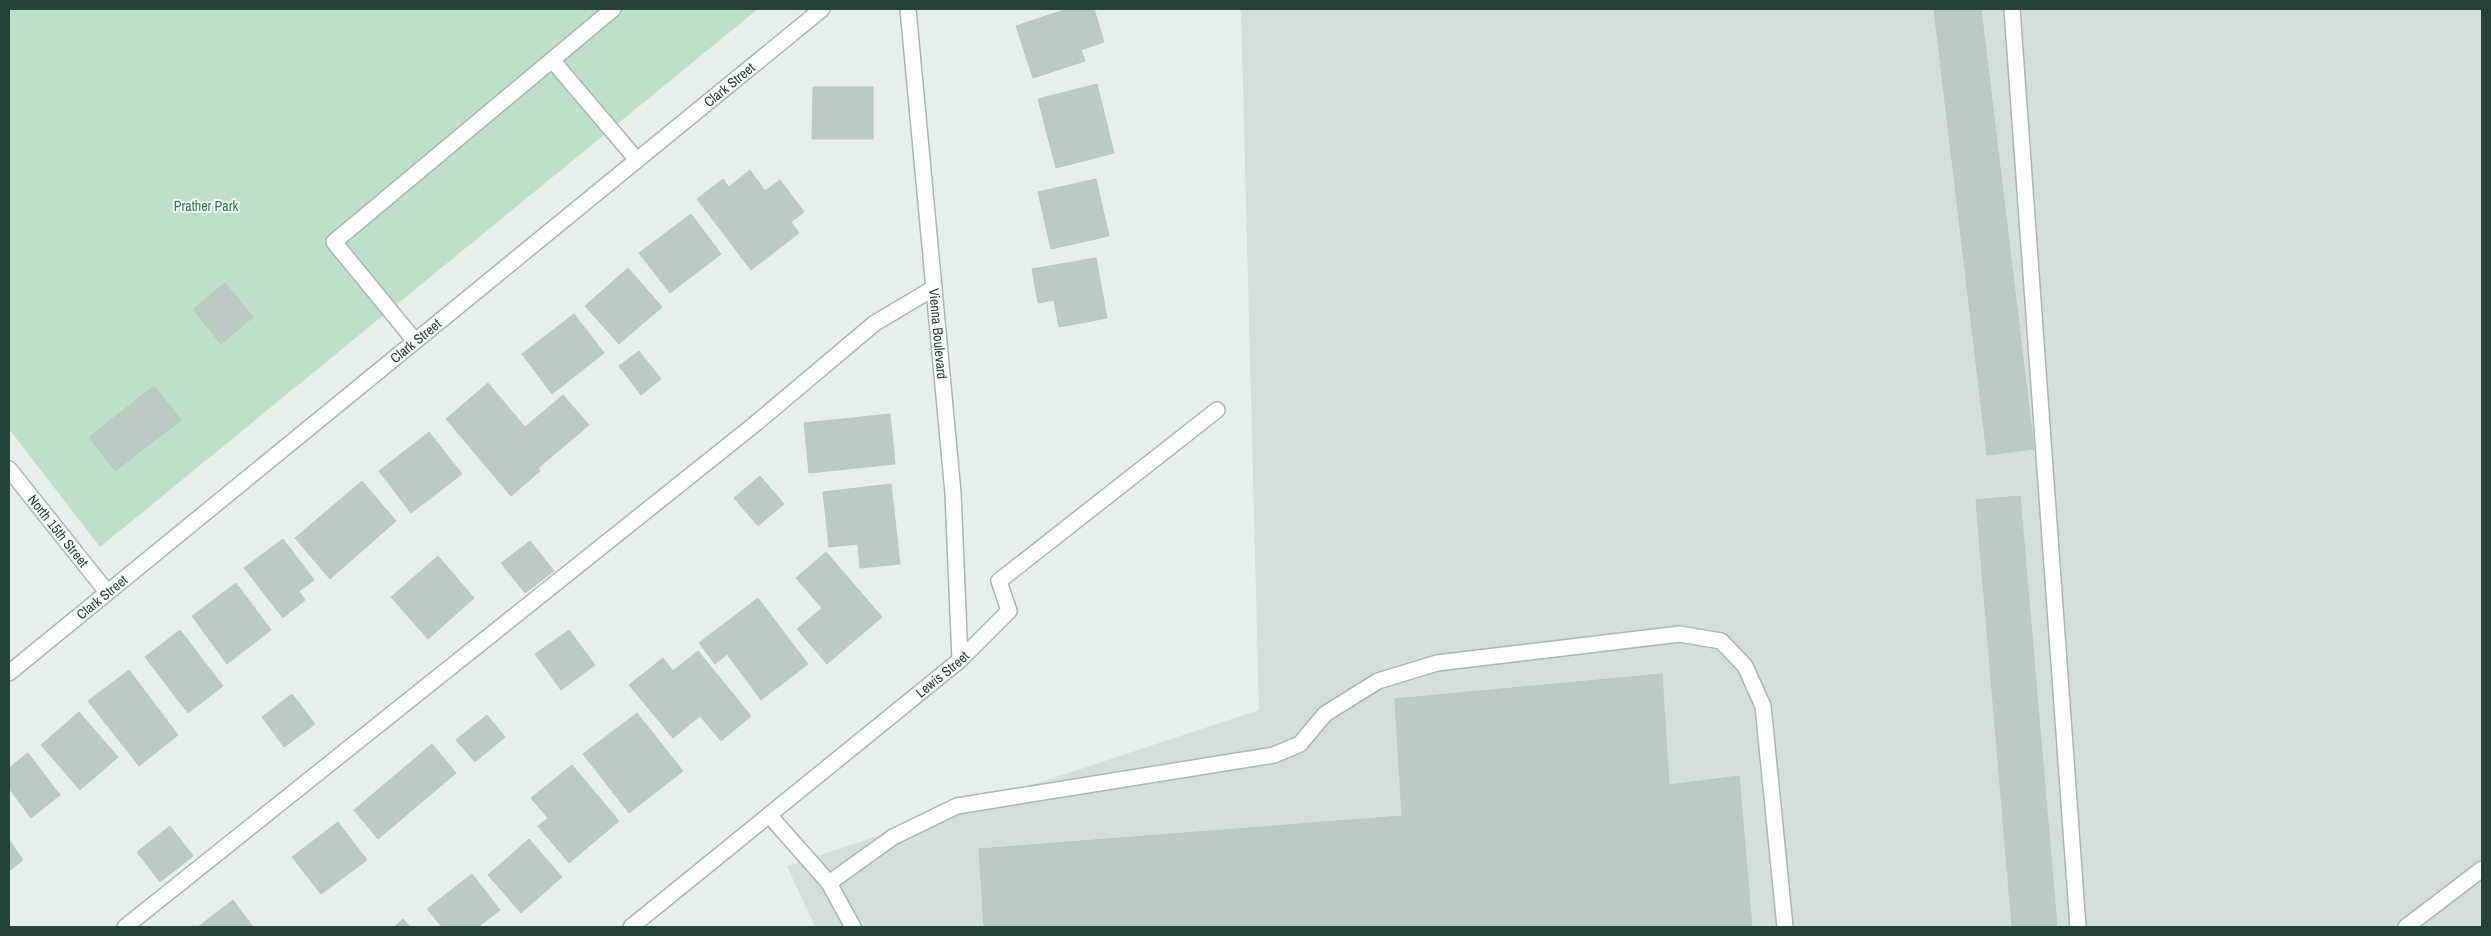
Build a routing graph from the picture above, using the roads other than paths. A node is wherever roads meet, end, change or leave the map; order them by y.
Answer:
1 (613, 9) edge
2 (822, 9) edge
3 (908, 9) edge
4 (2012, 9) edge
5 (552, 60) junction
6 (637, 160) junction
7 (934, 288) junction
8 (415, 341) junction
9 (1218, 410) dead end
10 (9, 469) edge
11 (107, 592) junction
12 (960, 660) junction
13 (9, 673) edge
14 (769, 815) junction
15 (2482, 869) edge
16 (829, 883) junction
17 (125, 927) edge
18 (631, 927) edge
19 (853, 927) edge
20 (1785, 927) edge
21 (2078, 927) edge
22 (2406, 927) edge

1 - 5 street
2 - 6 street, Clark Street
3 - 7 street, Vienna Boulevard
4 - 21 street
5 - 6 street
5 - 8 street
6 - 8 street, Clark Street
7 - 12 street, Vienna Boulevard
7 - 17 street
8 - 11 street, Clark Street
9 - 12 street, Lewis Street
10 - 11 street, North 15th Street
11 - 13 street, Clark Street
12 - 14 street, Lewis Street
14 - 16 street
14 - 18 street, Lewis Street
15 - 22 street
16 - 19 street
16 - 20 street

